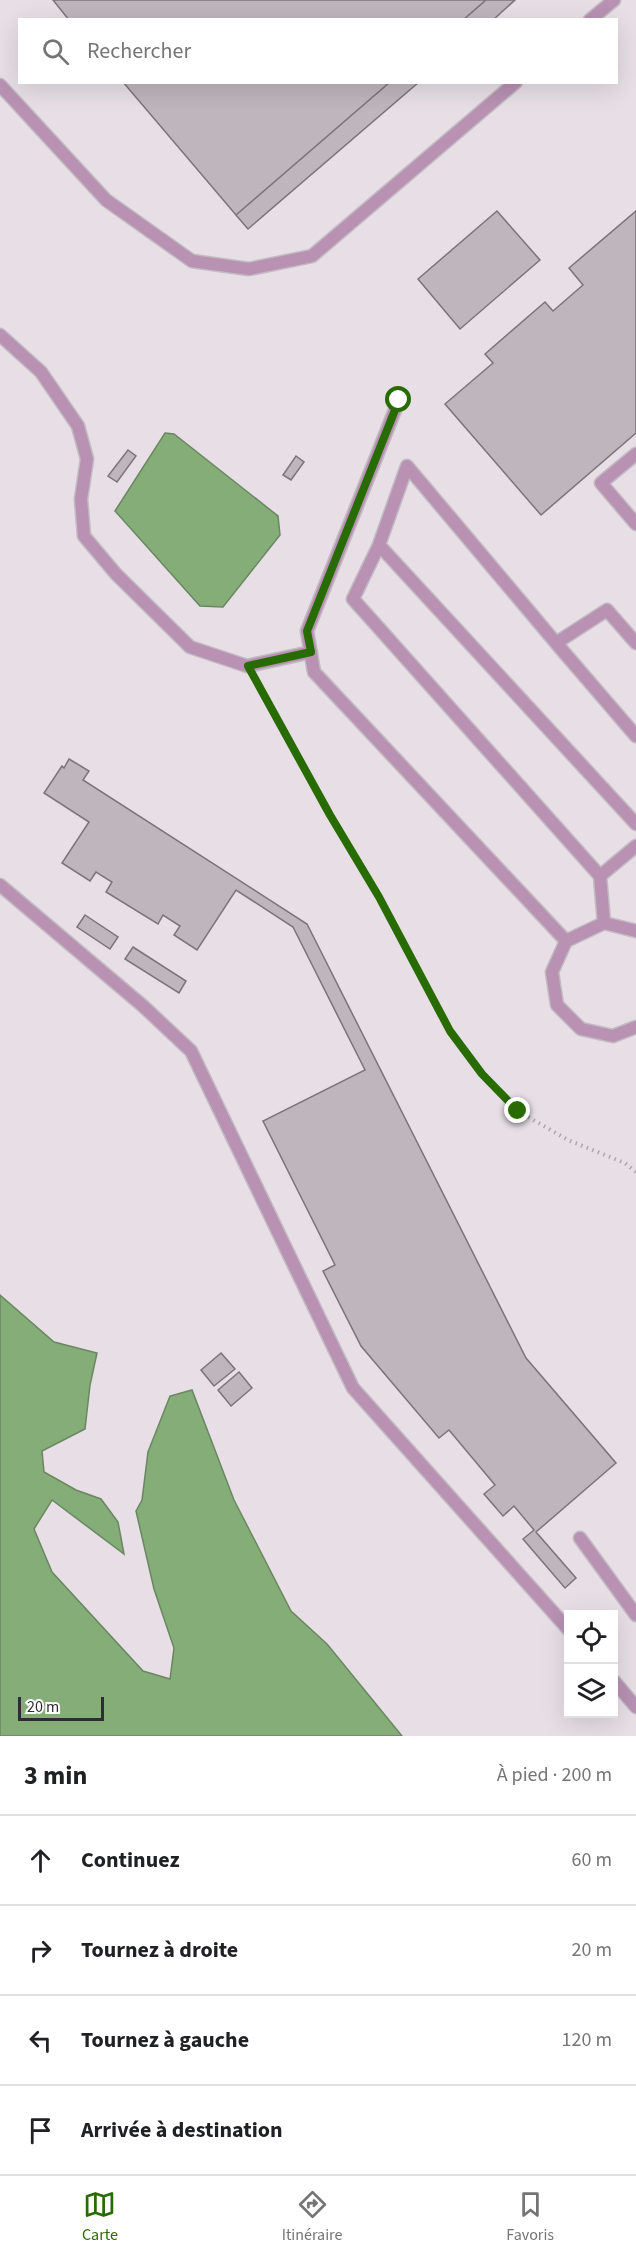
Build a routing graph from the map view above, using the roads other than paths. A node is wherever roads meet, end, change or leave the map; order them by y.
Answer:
1 (614, 0) edge
2 (592, 18) edge
3 (514, 84) edge
4 (0, 85) edge
5 (0, 335) edge
6 (399, 400) dead end
7 (636, 454) edge
8 (636, 524) edge
9 (379, 545) junction
10 (556, 643) junction
11 (636, 643) edge
12 (311, 652) junction
13 (636, 736) edge
14 (636, 824) edge
15 (636, 846) edge
16 (600, 876) junction
17 (0, 885) edge
18 (604, 923) junction
19 (636, 931) edge
20 (566, 941) junction
21 (636, 1027) edge
22 (580, 1538) dead end
23 (636, 1615) edge
24 (564, 1625) edge
25 (618, 1687) edge
26 (636, 1707) edge

1 - 2 lane
3 - 4 lane
5 - 12 lane
6 - 12 lane
7 - 8 lane
9 - 10 lane
9 - 14 lane
9 - 16 lane
10 - 11 lane
10 - 13 lane
12 - 20 lane
15 - 16 lane
16 - 18 lane
17 - 24 lane
18 - 19 lane
18 - 20 lane
20 - 21 lane
22 - 23 lane
25 - 26 lane

